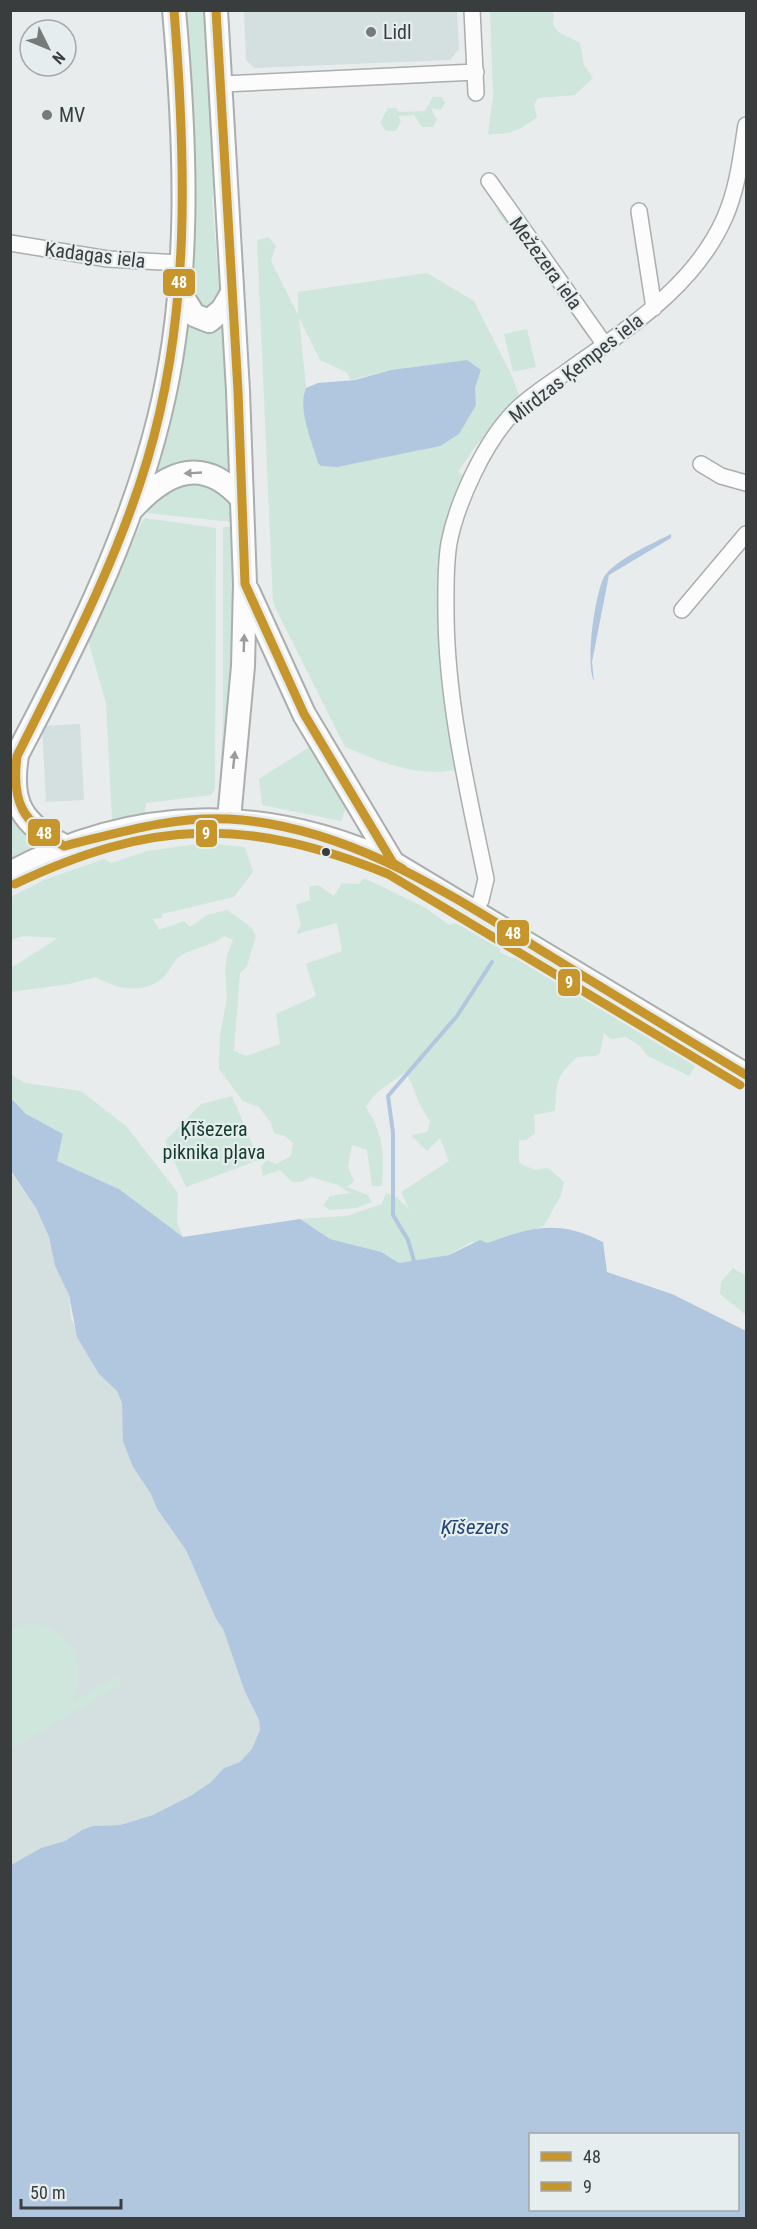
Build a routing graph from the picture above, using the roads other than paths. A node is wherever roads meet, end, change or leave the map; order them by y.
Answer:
1 (174, 10) edge
2 (216, 10) edge
3 (472, 10) edge
4 (476, 72) junction
5 (222, 84) junction
6 (476, 93) dead end
7 (747, 125) edge
8 (489, 181) dead end
9 (741, 190) edge
10 (639, 211) dead end
11 (10, 243) edge
12 (180, 263) junction
13 (179, 291) junction
14 (232, 293) junction
15 (654, 308) junction
16 (605, 345) junction
17 (701, 464) dead end
18 (747, 483) edge
19 (242, 499) junction
20 (131, 510) junction
21 (747, 534) edge
22 (245, 584) junction
23 (682, 610) dead end
24 (14, 762) edge
25 (229, 819) junction
26 (64, 846) junction
27 (393, 863) junction
28 (10, 873) edge
29 (474, 910) junction
30 (747, 1075) edge

1 - 12 street
2 - 5 street
3 - 4 street
4 - 5 street
4 - 6 street
5 - 14 street
7 - 9 street, Mirdzas Ķempes iela
8 - 16 street, Mežezera iela
9 - 15 street, Mirdzas Ķempes iela
10 - 15 street
11 - 12 street, Kadagas iela
12 - 13 street
13 - 14 street
13 - 20 street
14 - 19 street
15 - 16 street, Mirdzas Ķempes iela
16 - 29 street, Mirdzas Ķempes iela
17 - 18 street
19 -> 20 street
19 - 22 street
20 - 24 street
21 - 23 street
25 -> 22 street
22 - 27 street
24 - 26 street
25 - 26 street
25 - 27 street
26 - 28 street
27 - 29 street
29 - 30 street

